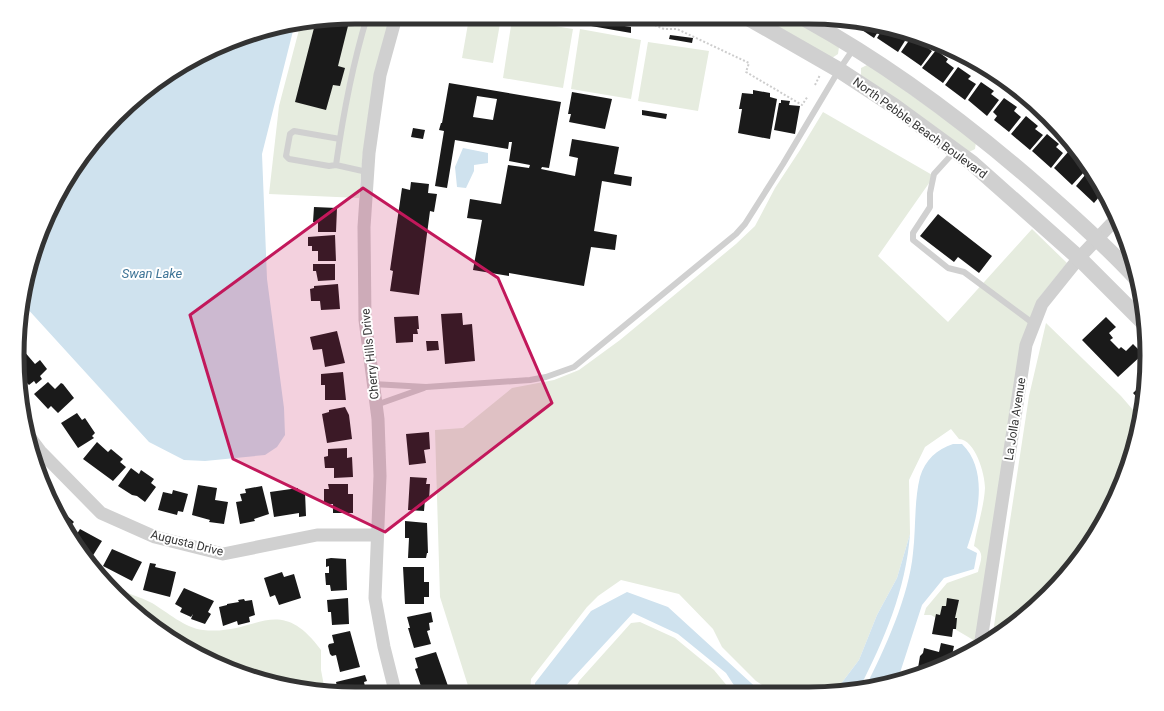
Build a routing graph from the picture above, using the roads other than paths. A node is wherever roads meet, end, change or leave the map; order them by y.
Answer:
1 (365, 24) edge
2 (394, 24) edge
3 (759, 24) edge
4 (815, 24) edge
5 (855, 47) junction
6 (839, 70) junction
7 (340, 139) junction
8 (995, 148) junction
9 (955, 150) junction
10 (336, 165) junction
11 (979, 168) junction
12 (367, 172) junction
13 (1112, 223) edge
14 (1097, 239) junction
15 (1079, 258) junction
16 (1129, 271) edge
17 (1137, 317) edge
18 (1034, 324) junction
19 (373, 384) junction
20 (426, 388) junction
21 (376, 405) junction
22 (37, 447) edge
23 (377, 535) junction
24 (981, 638) edge
25 (394, 687) edge

1 - 7 lane
2 - 12 street, Cherry Hills Drive
3 - 6 street, North Pebble Beach Boulevard
4 - 5 street
5 - 6 lane
5 - 8 street
6 - 9 street, North Pebble Beach Boulevard
6 - 20 lane
7 - 10 lane
7 - 10 lane
8 - 11 street
8 - 14 street
9 - 11 street, North Pebble Beach Boulevard
9 - 18 lane
10 - 12 lane
11 - 15 street, North Pebble Beach Boulevard
12 - 19 street, Cherry Hills Drive
13 - 14 street, La Jolla Avenue
14 - 15 street, La Jolla Avenue
14 - 16 street
15 - 17 street, North Pebble Beach Boulevard
15 - 18 street, La Jolla Avenue
18 - 24 street, La Jolla Avenue
19 - 20 lane
19 - 21 street, Cherry Hills Drive
20 - 21 lane
21 - 23 street, Cherry Hills Drive
22 - 23 street, Augusta Drive
23 - 25 street, Cherry Hills Drive

